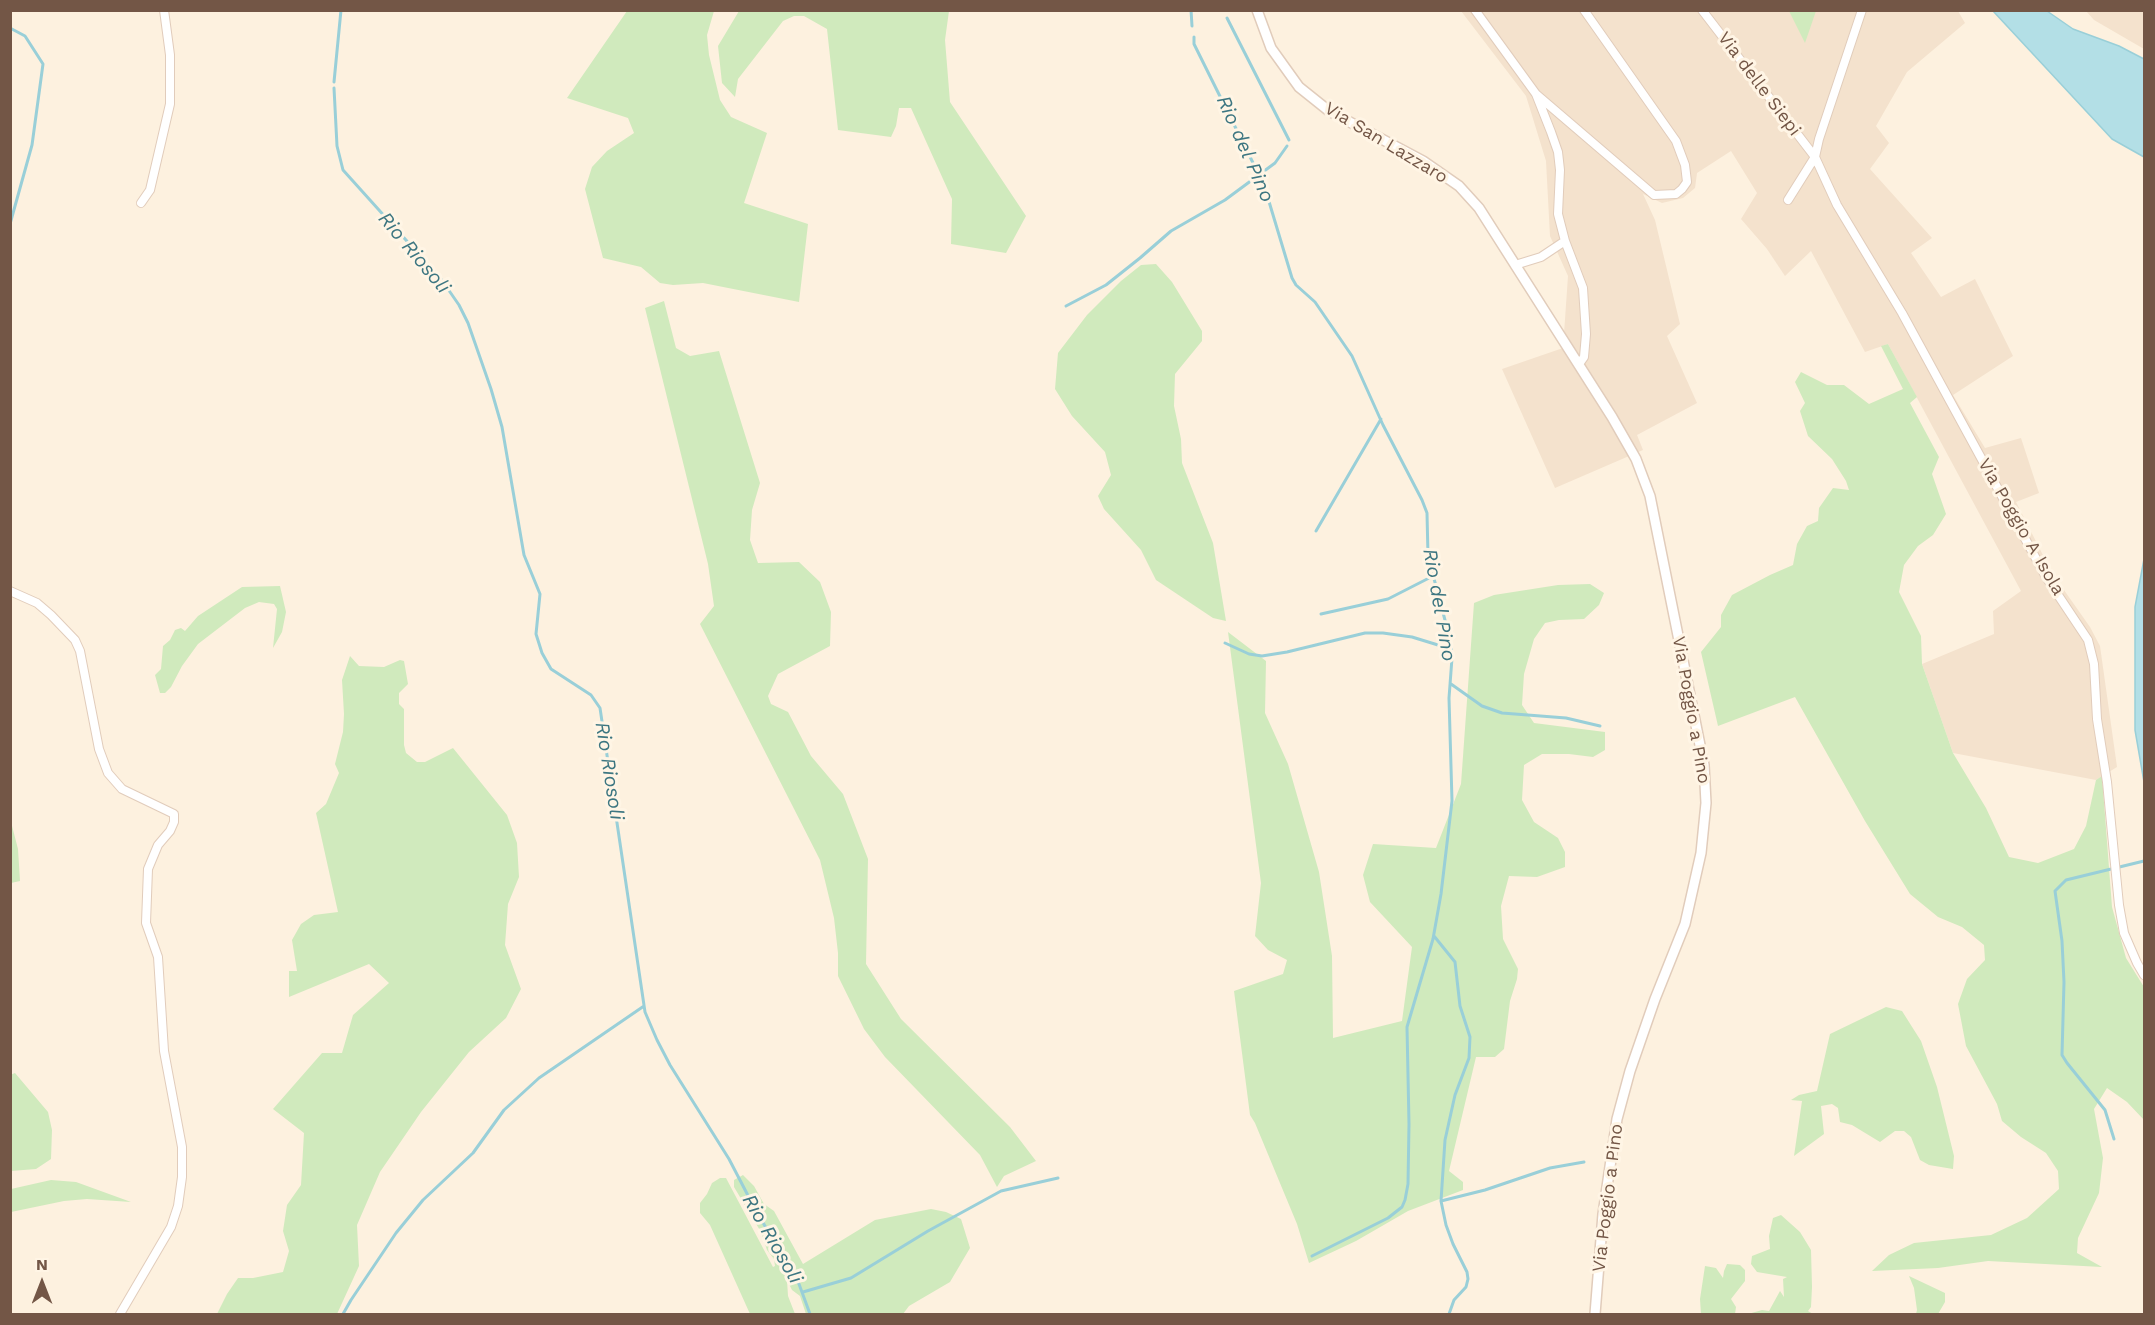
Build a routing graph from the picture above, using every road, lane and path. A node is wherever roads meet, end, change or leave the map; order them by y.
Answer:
1 (164, 10) edge
2 (1257, 10) edge
3 (1474, 10) edge
4 (1702, 10) edge
5 (1862, 10) edge
6 (1584, 11) edge
7 (1536, 94) junction
8 (1815, 157) junction
9 (1788, 200) dead end
10 (141, 203) dead end
11 (1565, 242) junction
12 (1515, 265) junction
13 (1579, 364) junction
14 (10, 591) edge
15 (2145, 975) edge
16 (120, 1314) edge
17 (1595, 1314) edge

1 - 10 street
2 - 12 street, Via San Lazzaro
3 - 7 street
4 - 8 street, Via delle Siepi
5 - 8 street
6 - 7 street
7 - 11 street
8 - 9 street
8 - 15 street, Via Poggio A Isola
11 - 12 street
11 - 13 street
12 - 13 street, Via San Lazzaro
13 - 17 street, Via Poggio a Pino
14 - 16 street

